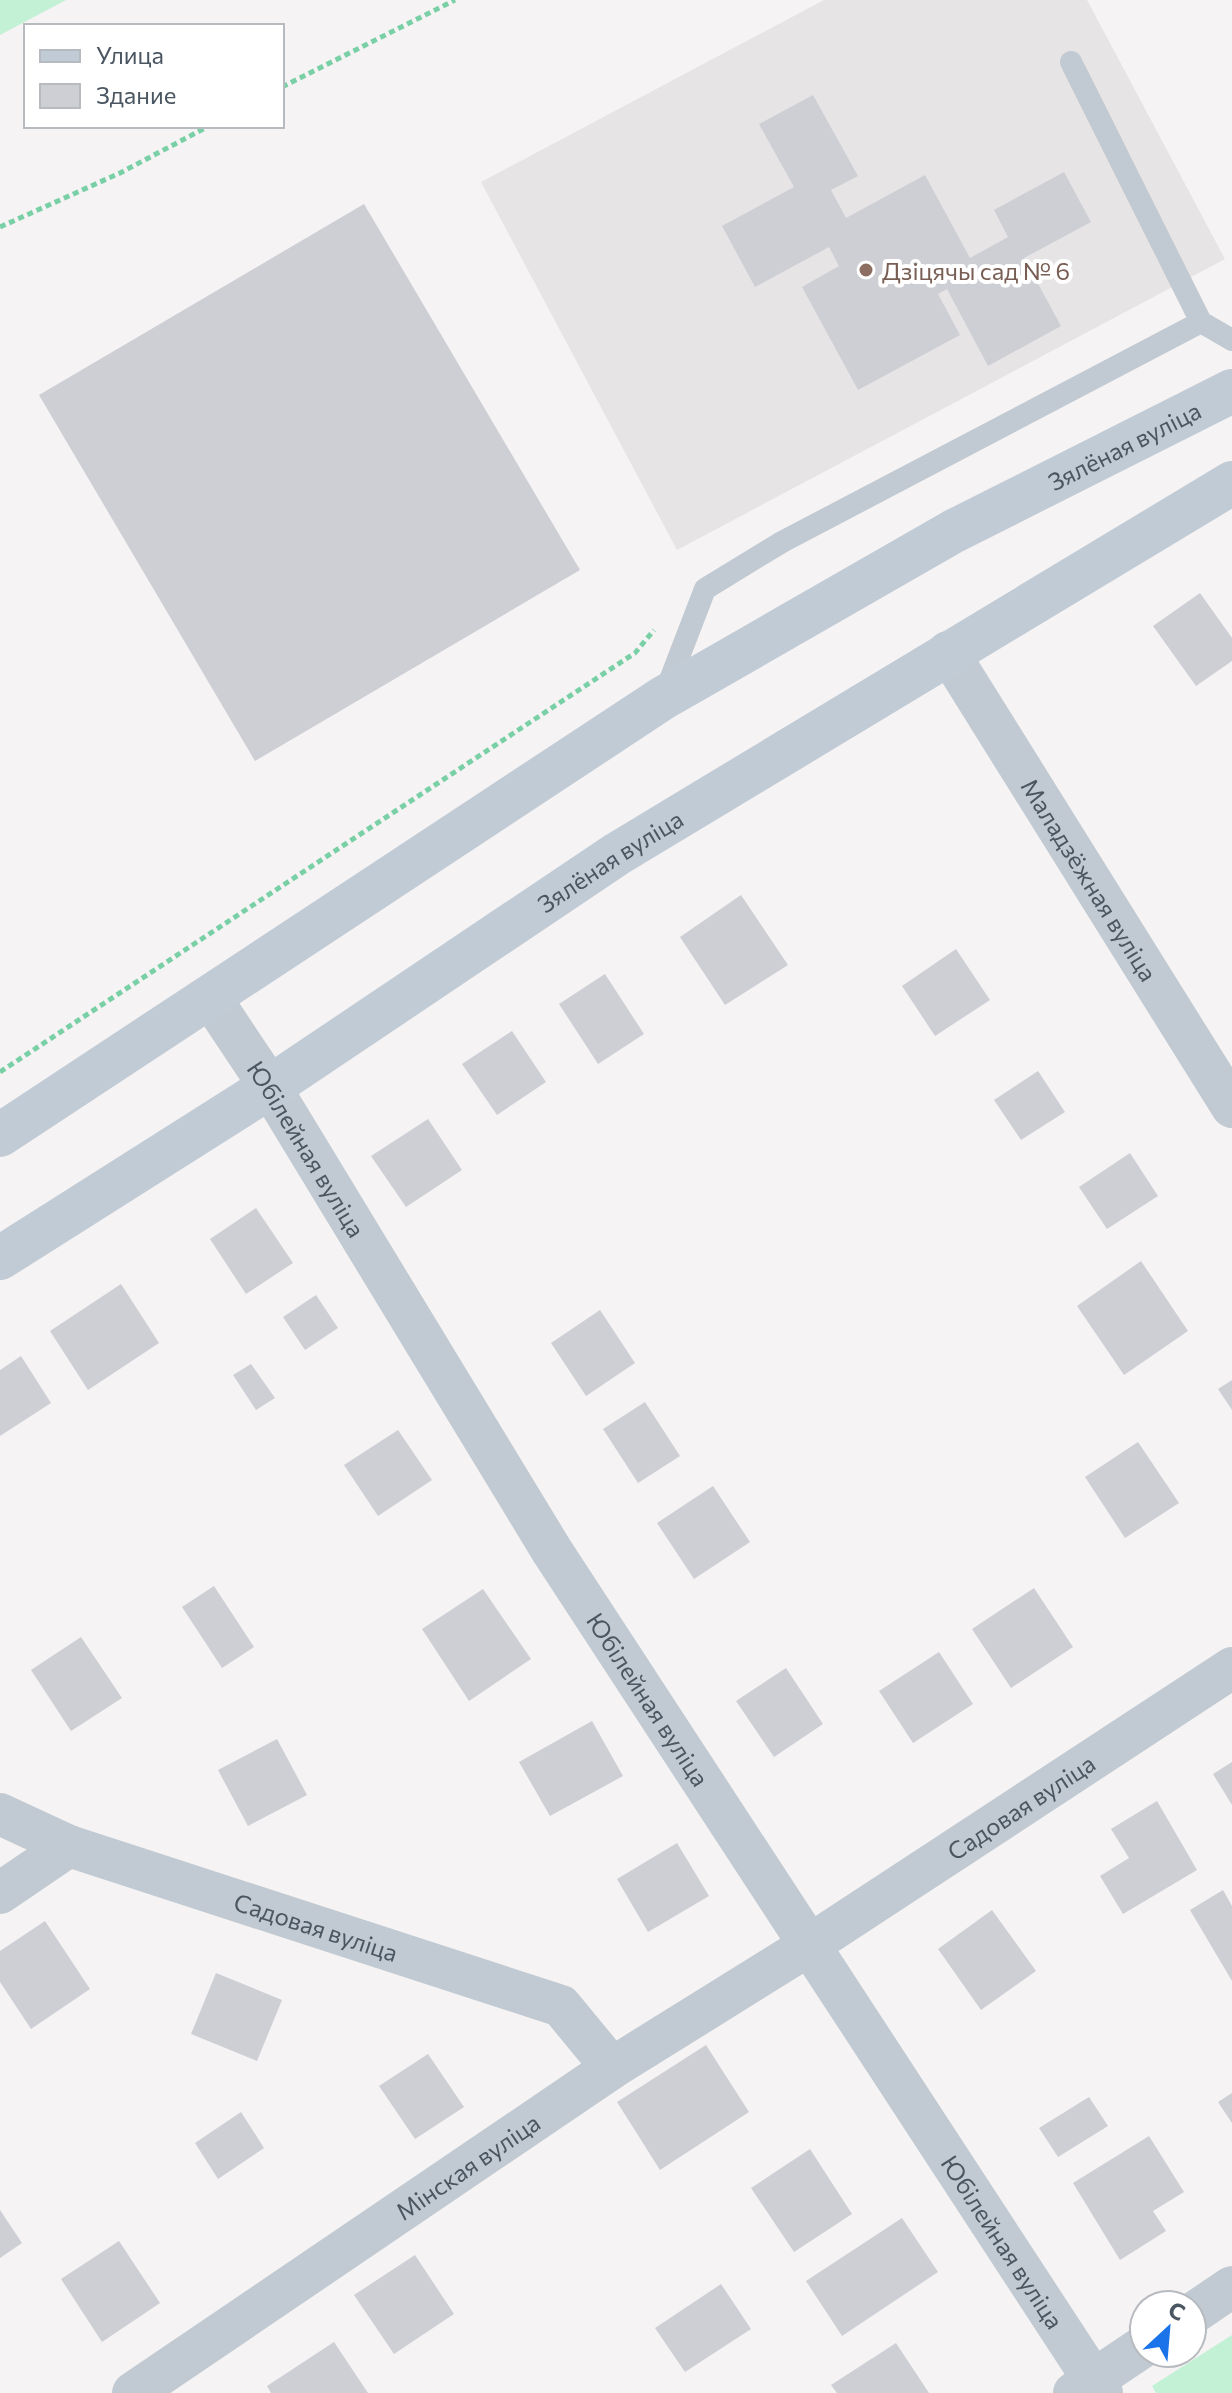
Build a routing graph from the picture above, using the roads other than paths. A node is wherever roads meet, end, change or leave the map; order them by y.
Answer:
1 (1071, 62) dead end
2 (1201, 322) junction
3 (1232, 340) edge
4 (1232, 391) edge
5 (1232, 483) edge
6 (948, 652) junction
7 (663, 698) junction
8 (210, 997) junction
9 (270, 1087) junction
10 (1232, 1107) edge
11 (0, 1135) edge
12 (0, 1258) edge
13 (1232, 1668) edge
14 (0, 1814) edge
15 (69, 1846) junction
16 (0, 1893) edge
17 (808, 1946) junction
18 (612, 2068) junction
19 (1232, 2287) edge
20 (1208, 2303) edge
21 (1128, 2359) edge
22 (1090, 2389) edge
23 (133, 2393) edge

1 - 2 lane
2 - 3 lane
2 - 7 lane
4 - 7 main road, Зялёная вуліца
5 - 6 main road, Зялёная вуліца
6 - 9 main road, Зялёная вуліца
6 - 10 street, Маладзёжная вуліца
7 - 8 main road, Зялёная вуліца
8 - 9 street, Юбілейная вуліца
8 - 11 main road, Зялёная вуліца
9 - 12 main road, Зялёная вуліца
9 - 17 street, Юбілейная вуліца
13 - 17 street, Садовая вуліца
14 - 15 street, Садовая вуліца
15 - 16 street
15 - 18 street, Садовая вуліца
17 - 18 street, Мінская вуліца
17 - 22 street, Юбілейная вуліца
18 - 23 street, Мінская вуліца
19 - 20 street
21 - 22 street

